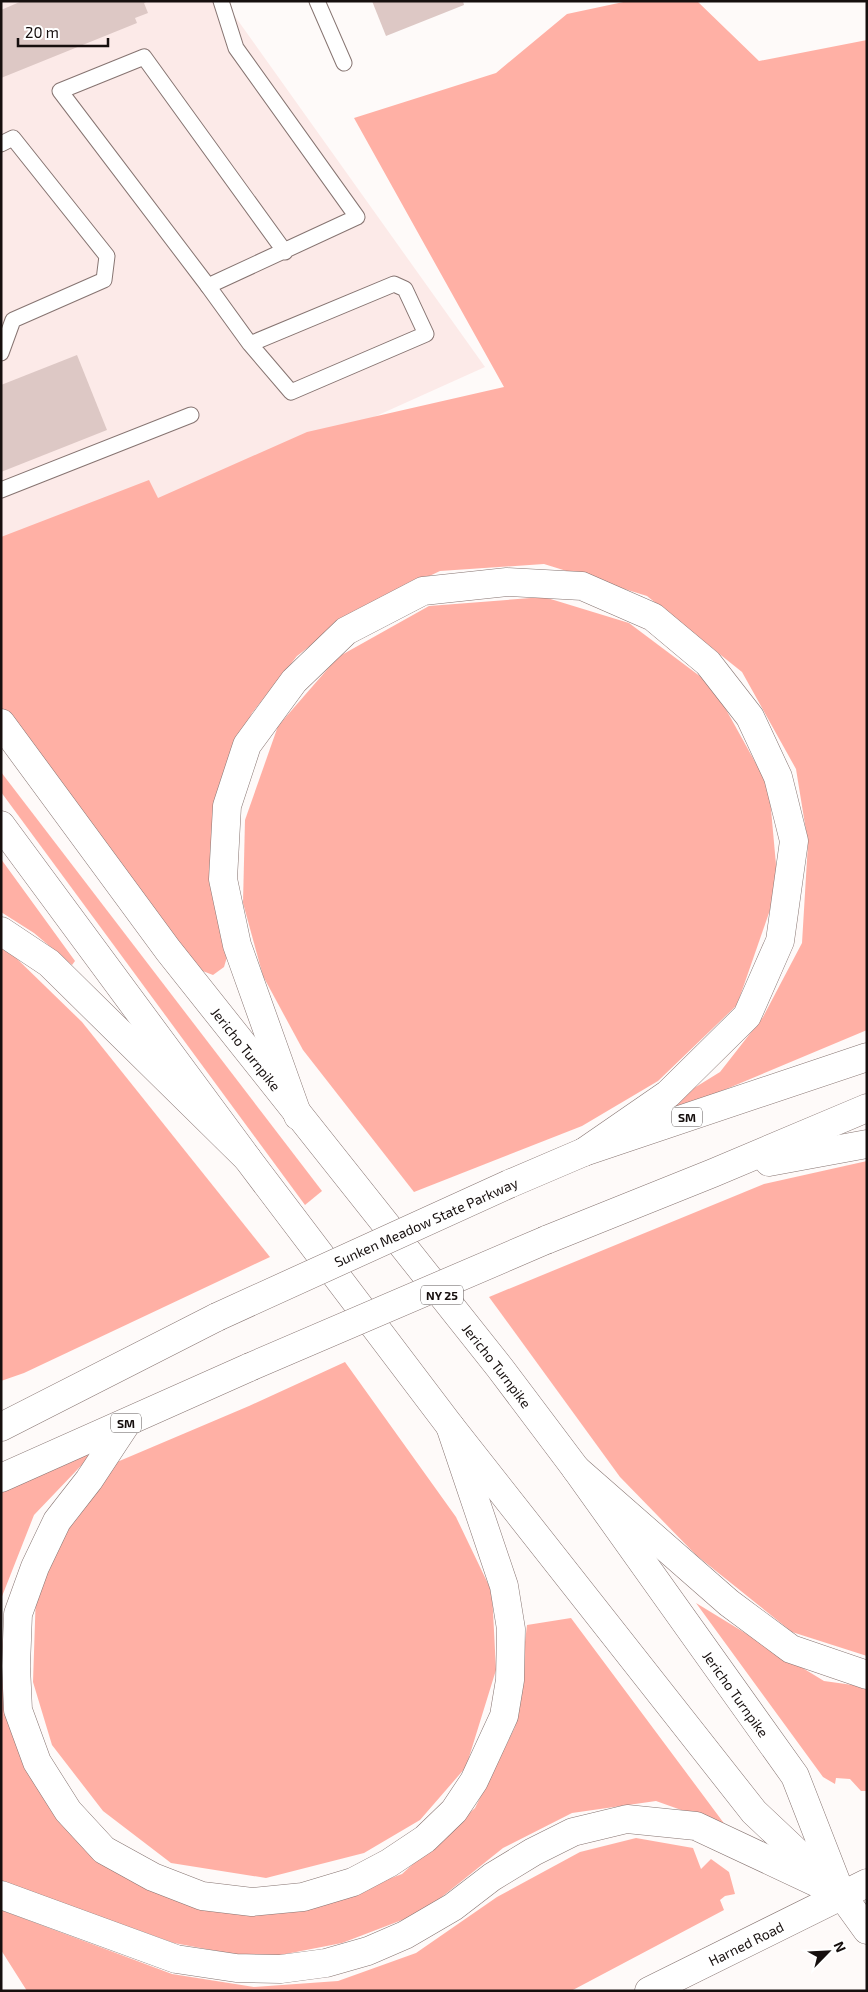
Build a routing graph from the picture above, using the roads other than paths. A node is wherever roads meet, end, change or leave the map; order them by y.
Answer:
1 (221, 1) edge
2 (317, 1) edge
3 (344, 63) dead end
4 (1, 144) edge
5 (285, 252) junction
6 (208, 286) junction
7 (250, 344) junction
8 (1, 353) edge
9 (191, 416) dead end
10 (1, 490) edge
11 (1, 723) edge
12 (1, 825) edge
13 (1, 931) edge
14 (867, 1057) edge
15 (867, 1108) edge
16 (298, 1116) junction
17 (867, 1144) edge
18 (584, 1152) junction
19 (247, 1158) junction
20 (713, 1173) junction
21 (126, 1424) junction
22 (450, 1426) junction
23 (2, 1427) edge
24 (576, 1469) junction
25 (1, 1478) edge
26 (867, 1675) edge
27 (867, 1872) edge
28 (867, 1883) edge
29 (841, 1894) junction
30 (1, 1895) edge
31 (867, 1930) edge
32 (649, 1991) edge

1 - 5 lane
2 - 3 lane
4 - 8 lane
5 - 6 lane
5 - 6 lane
6 - 7 lane
7 - 7 lane
9 - 10 lane
11 - 16 main road, Jericho Turnpike / NY 25
12 - 19 main road, Jericho Turnpike / NY 25
13 - 19 main road
14 - 18 main road, Sunken Meadow State Parkway / SM
15 - 20 main road, SM
16 - 18 main road
16 - 24 main road, Jericho Turnpike / NY 25
17 - 20 main road
18 - 23 main road, Sunken Meadow State Parkway / SM, bridge
19 - 22 main road, Jericho Turnpike / NY 25
20 - 21 main road, SM, bridge
21 - 22 main road
21 - 25 main road, SM
22 - 29 main road, Jericho Turnpike / NY 25
24 - 26 main road
24 - 29 main road, Jericho Turnpike / NY 25
27 - 29 main road
28 - 29 main road
29 - 30 main road
29 - 31 main road, Jericho Turnpike / NY 25
29 - 32 main road, Harned Road

